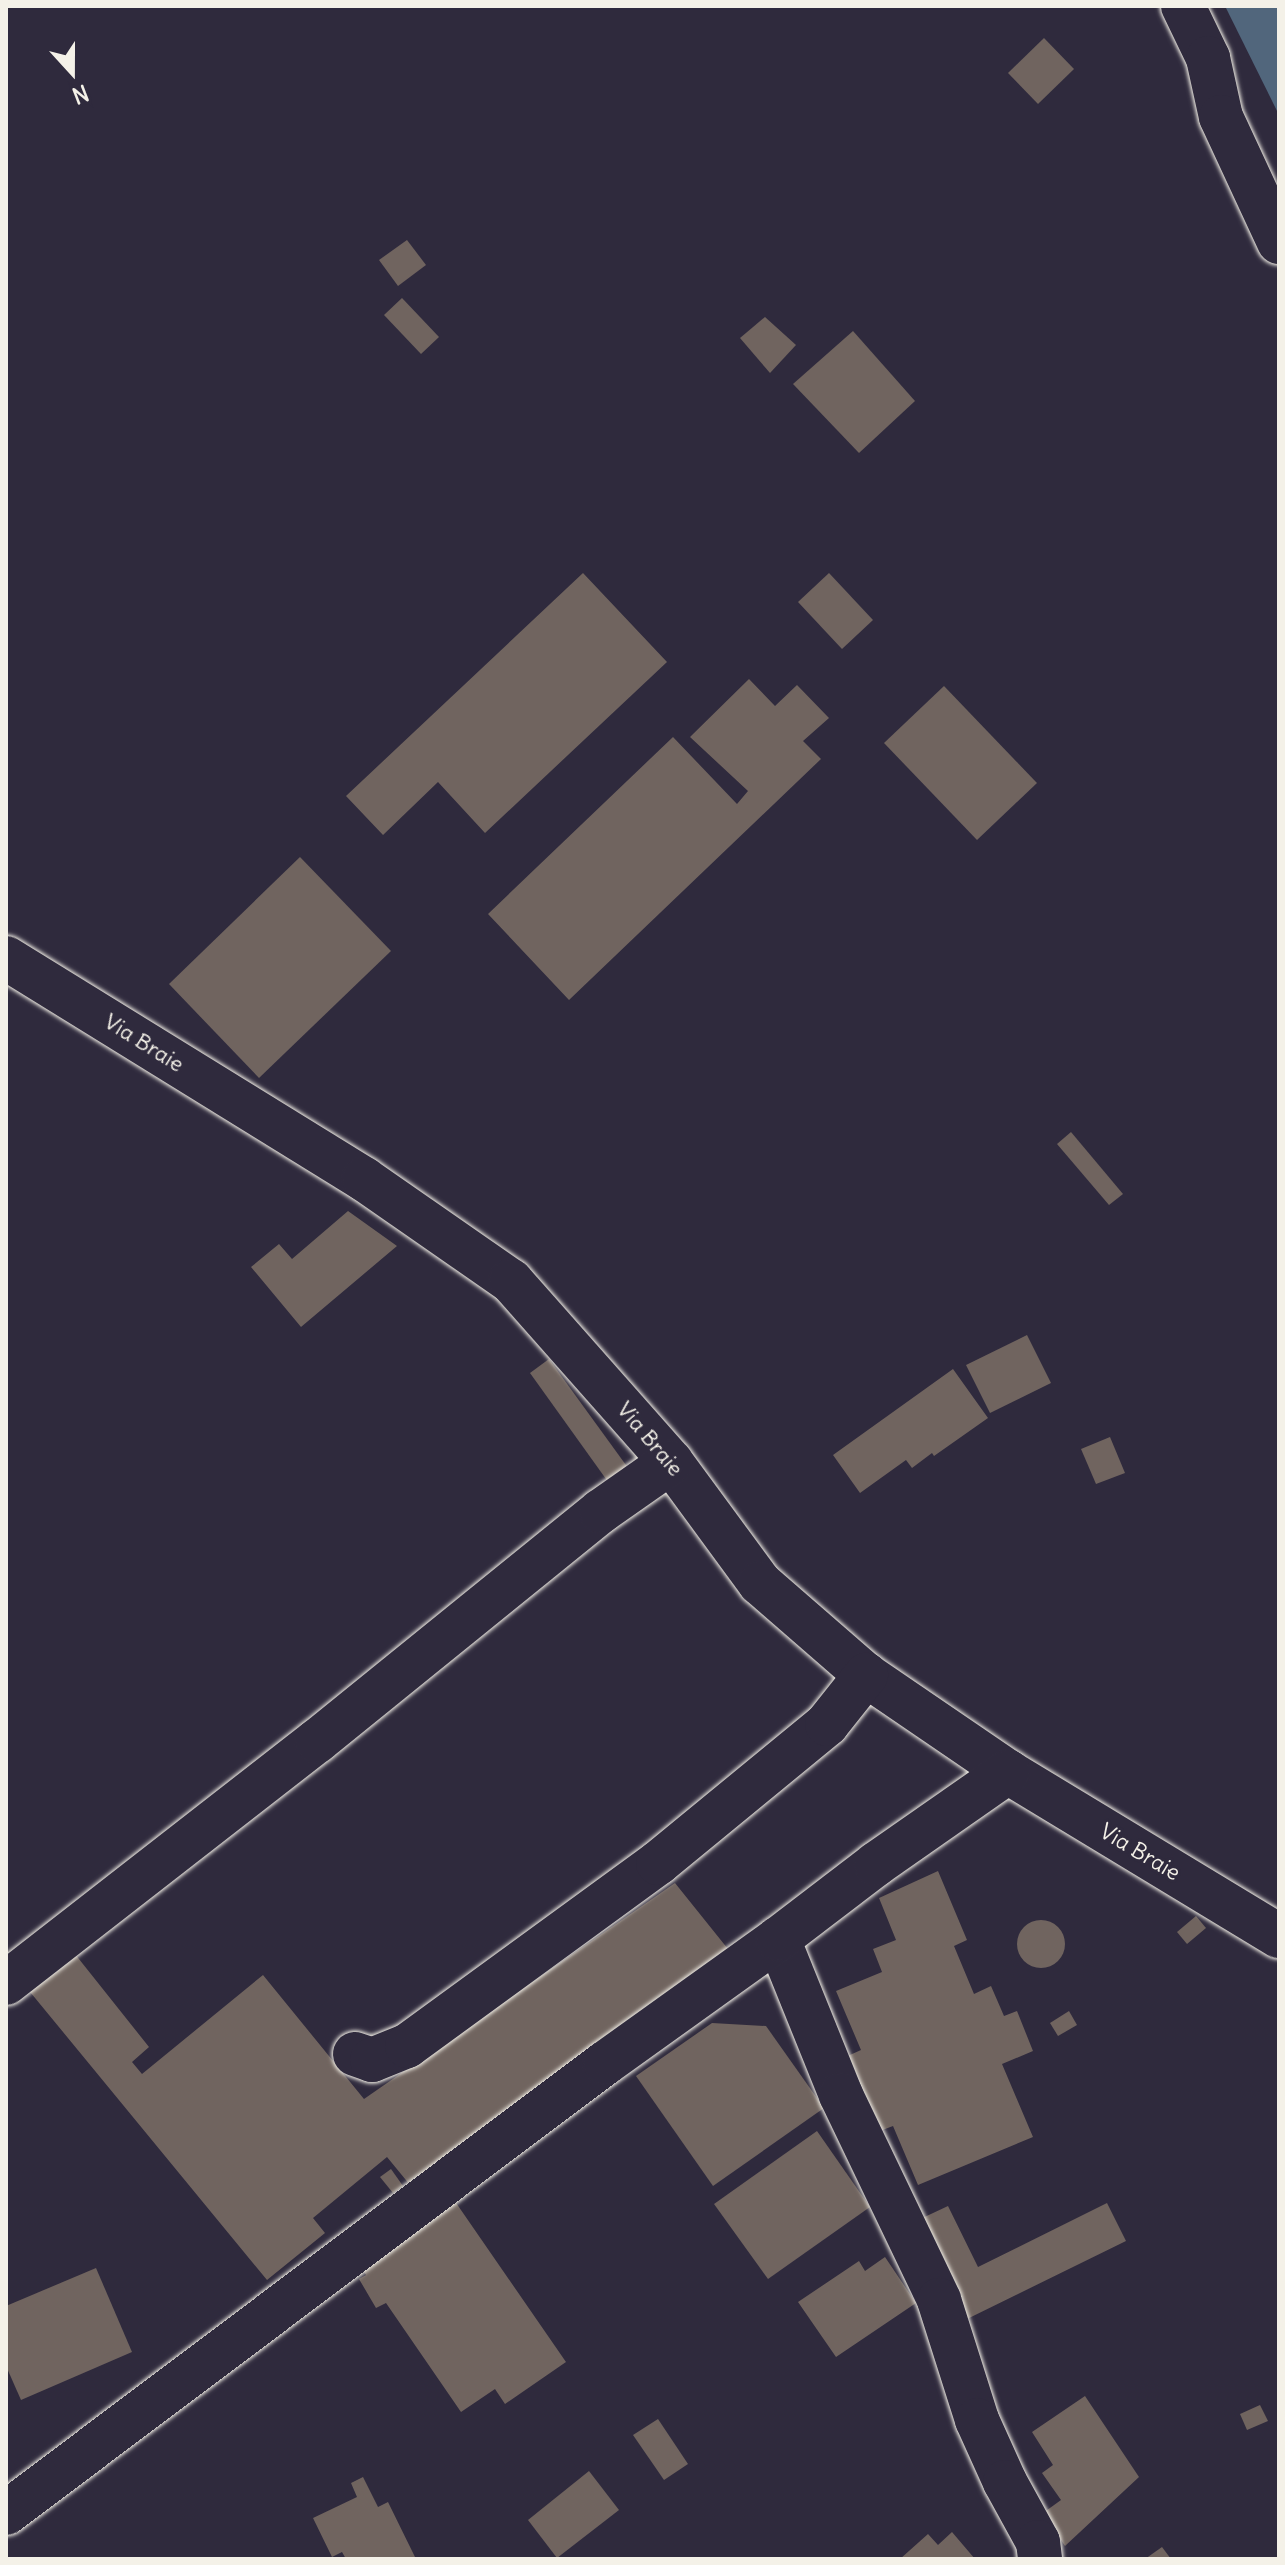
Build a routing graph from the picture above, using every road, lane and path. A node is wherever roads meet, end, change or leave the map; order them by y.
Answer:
1 (1183, 6) edge
2 (1279, 242) edge
3 (6, 958) edge
4 (671, 1462) junction
5 (866, 1675) junction
6 (1008, 1772) junction
7 (1279, 1936) edge
8 (778, 1939) junction
9 (6, 1983) edge
10 (355, 2054) dead end
11 (6, 2513) edge
12 (1040, 2559) edge

1 - 2 street
3 - 4 street, Via Braie
4 - 5 street, Via Braie
4 - 9 street
5 - 6 street, Via Braie
5 - 10 street
6 - 7 street, Via Braie
6 - 8 street
8 - 11 street
8 - 12 street

